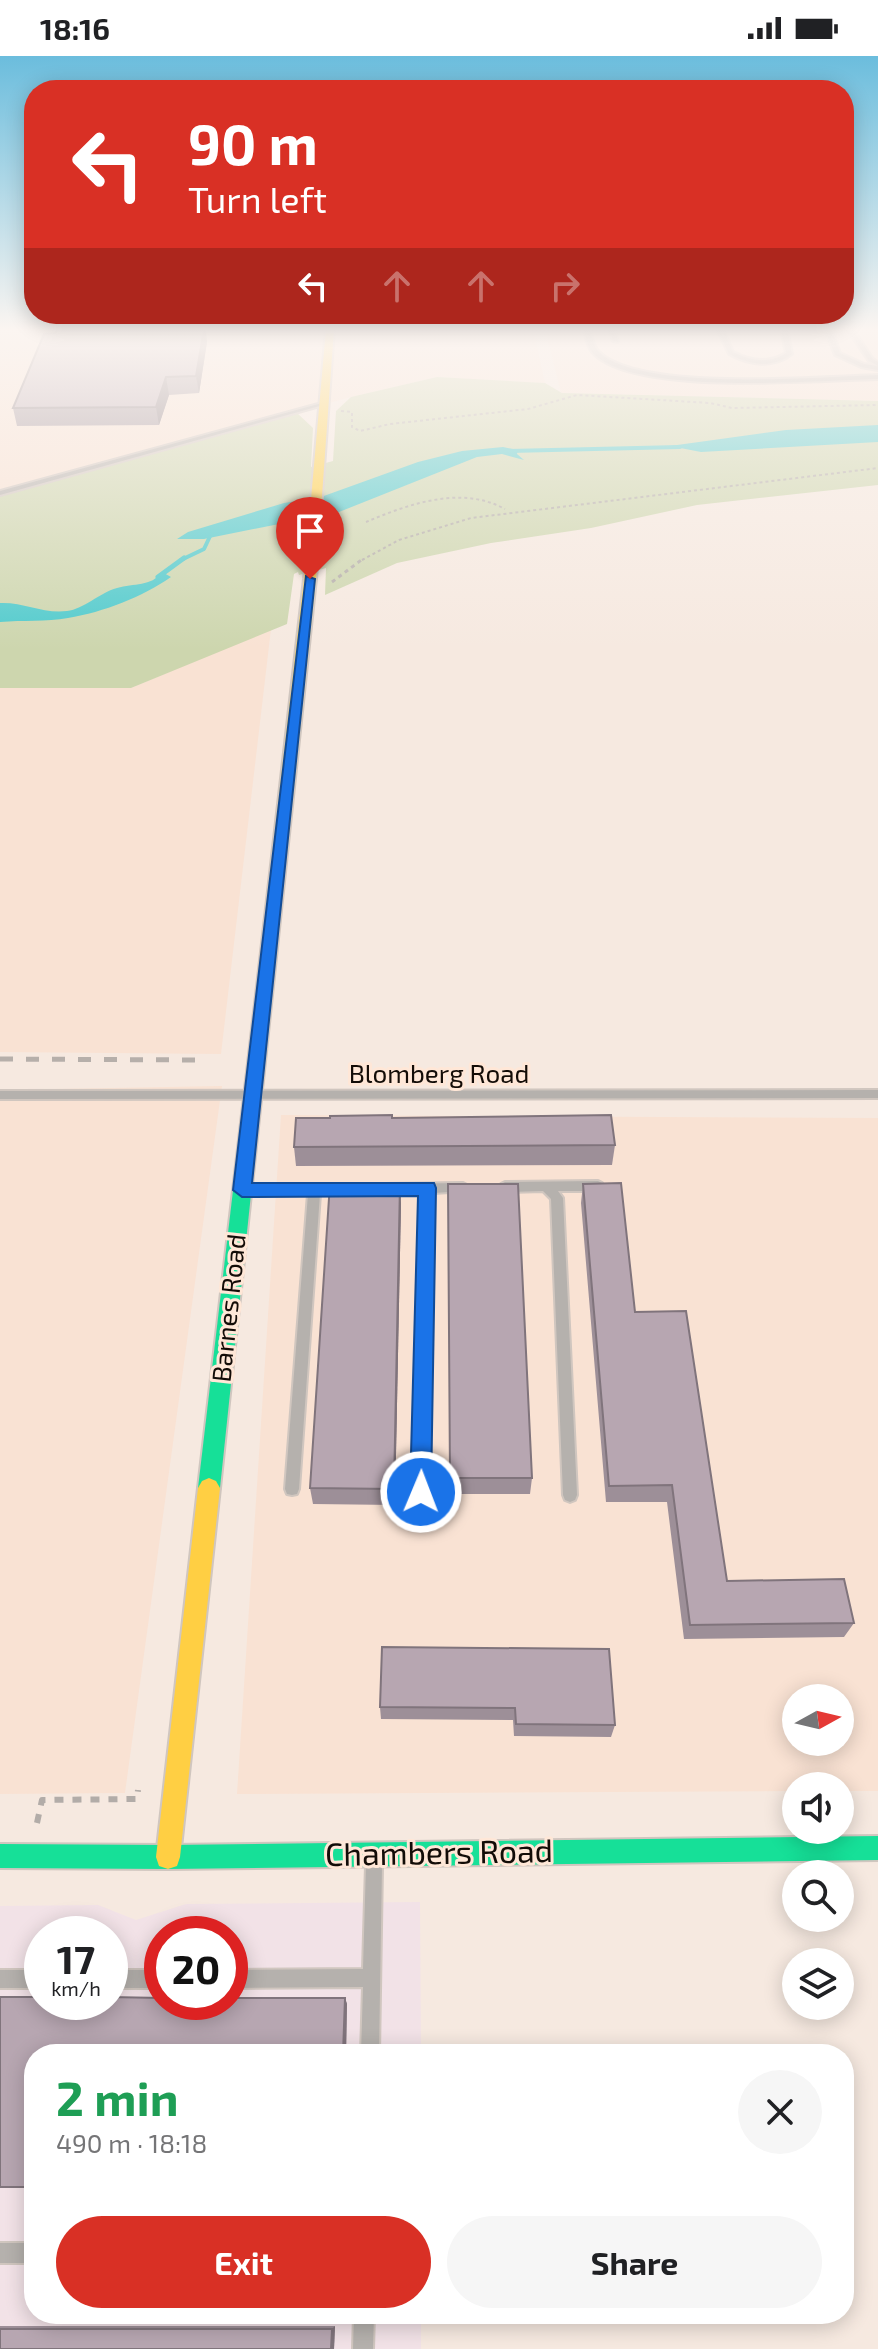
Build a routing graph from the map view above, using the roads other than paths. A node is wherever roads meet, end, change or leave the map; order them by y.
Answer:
1 (217, 436) edge
2 (322, 436) edge
3 (0, 493) edge
4 (878, 1094) edge
5 (0, 1095) edge
6 (252, 1096) junction
7 (546, 1186) junction
8 (610, 1186) edge
9 (486, 1187) edge
10 (427, 1188) junction
11 (472, 1188) edge
12 (314, 1189) junction
13 (356, 1189) edge
14 (371, 1189) edge
15 (242, 1190) junction
16 (292, 1489) dead end
17 (421, 1492) dead end
18 (570, 1495) dead end
19 (878, 1848) edge
20 (374, 1853) junction
21 (0, 1856) edge
22 (168, 1857) junction
23 (371, 1978) junction
24 (0, 1979) edge
25 (24, 1979) edge
26 (248, 1979) edge
27 (370, 2044) edge
28 (0, 2253) edge
29 (24, 2253) edge
30 (364, 2324) edge
31 (363, 2349) edge

1 - 3 lane
2 - 6 street, Barnes Road
4 - 6 lane, Blomberg Road
5 - 6 lane, Blomberg Road
6 - 15 street, Barnes Road
7 - 8 lane
7 - 9 lane
7 - 18 lane
10 - 11 lane
10 - 14 lane
10 - 17 lane
12 - 13 lane
12 - 15 lane
12 - 16 lane
15 - 22 street, Barnes Road
19 - 20 street, Chambers Road
20 - 22 street, Chambers Road
20 - 23 lane
21 - 22 street, Chambers Road
23 - 26 lane
23 - 27 lane
24 - 25 lane
28 - 29 lane
30 - 31 lane

